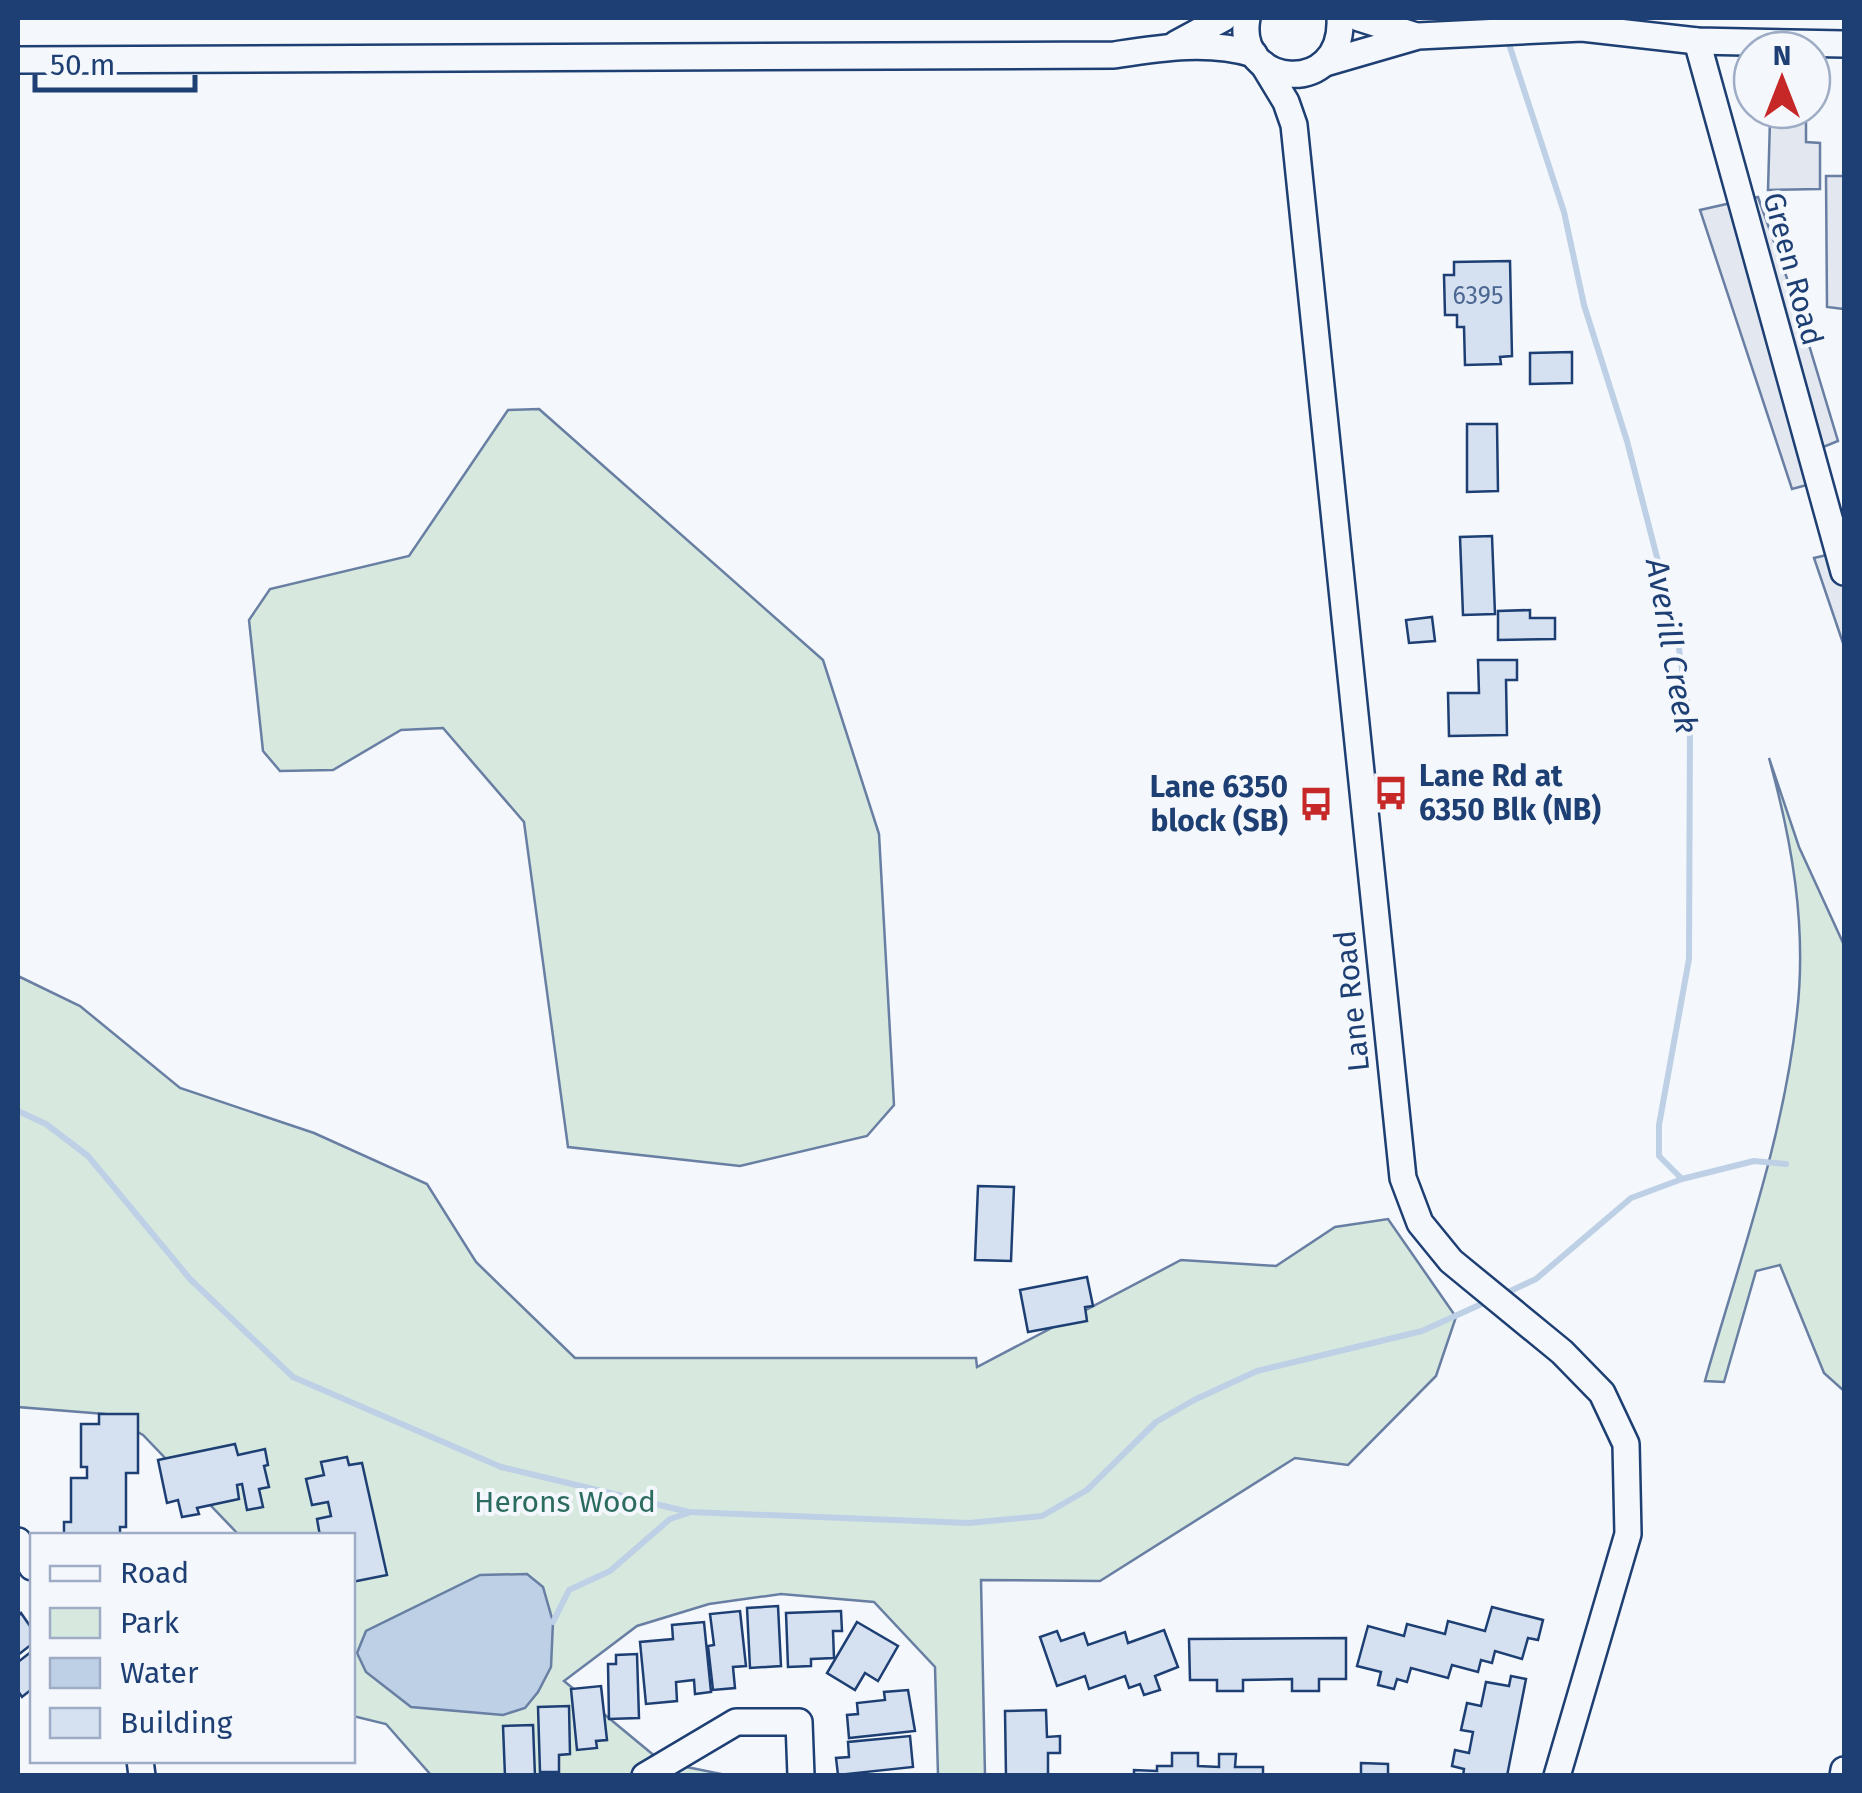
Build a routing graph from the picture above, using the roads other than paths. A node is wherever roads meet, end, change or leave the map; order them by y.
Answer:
1 (1224, 18) edge
2 (1247, 18) edge
3 (1340, 18) edge
4 (1359, 18) edge
5 (1418, 36) junction
6 (1697, 41) junction
7 (1844, 44) edge
8 (1172, 46) junction
9 (1258, 59) junction
10 (18, 60) edge
11 (1321, 66) junction
12 (1294, 124) junction
13 (1844, 572) edge
14 (18, 1541) edge
15 (30, 1563) edge
16 (645, 1776) edge
17 (801, 1776) edge
18 (1557, 1776) edge

1 - 8 street
2 - 9 street, Lane Road
3 - 11 street, Lane Road
4 - 5 street
5 - 6 street
5 - 11 street
6 - 7 street
6 - 13 street, Green Road
8 - 9 street
8 - 10 street
9 - 11 street
9 - 12 street, Lane Road
11 - 12 street, Lane Road
12 - 18 street, Lane Road
14 - 15 street
16 - 17 street

